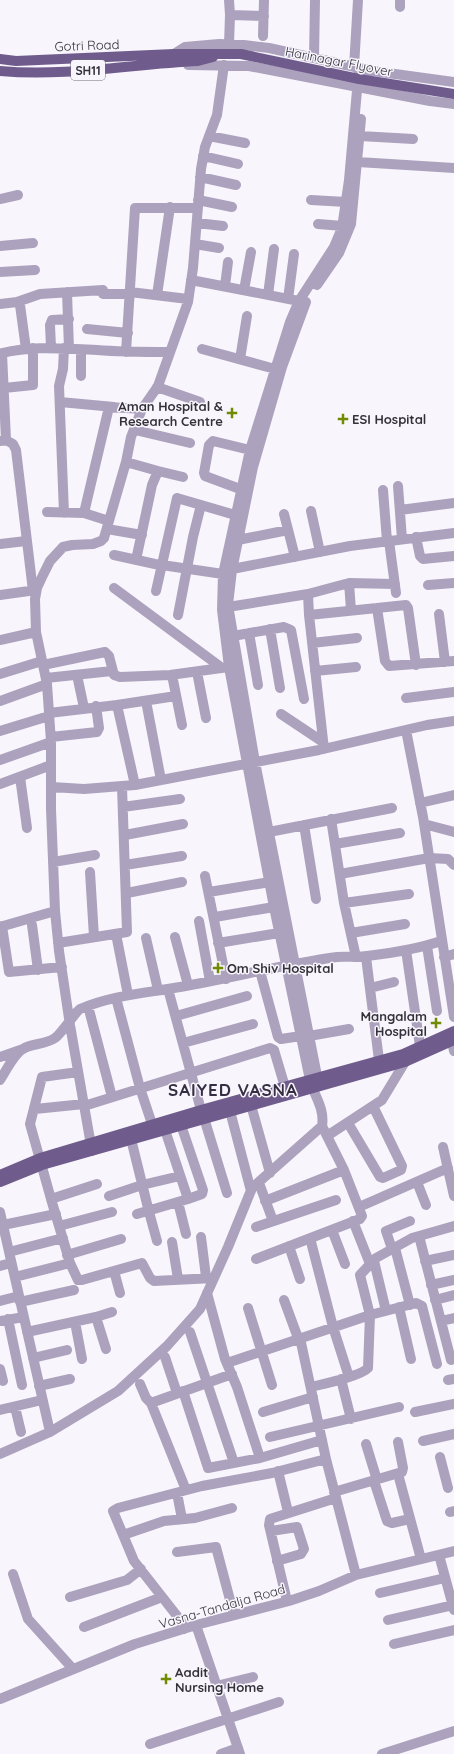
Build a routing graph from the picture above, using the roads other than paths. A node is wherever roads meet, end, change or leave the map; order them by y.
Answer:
1 (230, 0) edge
2 (264, 0) edge
3 (315, 0) edge
4 (358, 0) edge
5 (230, 15) junction
6 (264, 16) junction
7 (263, 36) dead end
8 (229, 44) junction
9 (174, 58) junction
10 (314, 58) junction
11 (0, 59) edge
12 (224, 65) junction
13 (360, 68) junction
14 (0, 71) edge
15 (454, 82) edge
16 (360, 87) junction
17 (454, 94) edge
18 (454, 104) edge
19 (209, 136) junction
20 (360, 136) junction
21 (413, 139) dead end
22 (245, 143) dead end
23 (203, 156) junction
24 (358, 162) junction
25 (238, 164) dead end
26 (454, 168) edge
27 (200, 177) junction
28 (236, 185) dead end
29 (18, 195) dead end
30 (0, 199) edge
31 (311, 200) dead end
32 (346, 202) junction
33 (198, 204) junction
34 (170, 207) junction
35 (232, 207) dead end
36 (197, 223) junction
37 (318, 224) dead end
38 (223, 226) dead end
39 (343, 226) junction
40 (33, 243) dead end
41 (195, 244) junction
42 (0, 246) edge
43 (219, 248) dead end
44 (274, 249) dead end
45 (251, 252) dead end
46 (294, 254) dead end
47 (228, 262) dead end
48 (35, 270) dead end
49 (0, 272) edge
50 (191, 280) junction
51 (225, 286) junction
52 (244, 290) junction
53 (67, 292) junction
54 (130, 293) junction
55 (157, 295) junction
56 (268, 295) junction
57 (188, 299) junction
58 (288, 299) junction
59 (17, 302) junction
60 (302, 302) junction
61 (0, 304) edge
62 (248, 316) dead end
63 (69, 319) junction
64 (87, 329) dead end
65 (128, 333) junction
66 (51, 347) junction
67 (29, 348) junction
68 (67, 349) junction
69 (202, 349) dead end
70 (81, 350) junction
71 (126, 352) junction
72 (170, 352) junction
73 (1, 353) edge
74 (240, 358) junction
75 (274, 369) junction
76 (81, 376) dead end
77 (4, 388) junction
78 (157, 388) junction
79 (60, 402) junction
80 (200, 402) dead end
81 (142, 409) junction
82 (135, 430) junction
83 (3, 440) edge
84 (190, 443) dead end
85 (250, 450) junction
86 (126, 462) junction
87 (158, 471) junction
88 (183, 477) dead end
89 (398, 486) dead end
90 (240, 489) junction
91 (383, 490) dead end
92 (454, 503) edge
93 (201, 505) junction
94 (400, 510) junction
95 (311, 511) dead end
96 (47, 512) dead end
97 (64, 513) junction
98 (84, 513) junction
99 (284, 514) dead end
100 (235, 515) junction
101 (108, 525) junction
102 (288, 530) junction
103 (454, 533) edge
104 (142, 536) junction
105 (416, 538) junction
106 (402, 539) junction
107 (238, 540) junction
108 (26, 541) junction
109 (388, 541) junction
110 (0, 544) edge
111 (320, 552) junction
112 (114, 555) dead end
113 (454, 556) edge
114 (296, 557) junction
115 (136, 560) junction
116 (162, 566) junction
117 (186, 569) junction
118 (226, 571) junction
119 (349, 583) junction
120 (454, 583) edge
121 (428, 584) dead end
122 (114, 588) dead end
123 (35, 590) junction
124 (156, 591) dead end
125 (308, 594) junction
126 (0, 595) edge
127 (228, 607) junction
128 (377, 608) junction
129 (351, 610) junction
130 (439, 614) dead end
131 (178, 615) dead end
132 (309, 615) junction
133 (270, 629) junction
134 (36, 632) junction
135 (249, 633) junction
136 (233, 636) junction
137 (357, 638) dead end
138 (0, 640) edge
139 (312, 643) junction
140 (449, 662) edge
141 (42, 663) junction
142 (416, 665) junction
143 (230, 667) junction
144 (356, 667) dead end
145 (112, 671) junction
146 (315, 671) junction
147 (197, 672) junction
148 (0, 674) edge
149 (77, 675) junction
150 (172, 675) junction
151 (46, 681) junction
152 (258, 686) dead end
153 (280, 688) dead end
154 (454, 692) edge
155 (176, 696) junction
156 (406, 698) dead end
157 (304, 699) dead end
158 (0, 701) edge
159 (146, 701) junction
160 (117, 705) junction
161 (96, 706) junction
162 (84, 708) junction
163 (49, 714) junction
164 (281, 714) dead end
165 (206, 718) dead end
166 (454, 721) edge
167 (182, 725) dead end
168 (406, 730) junction
169 (0, 731) edge
170 (51, 740) junction
171 (323, 744) junction
172 (0, 760) edge
173 (250, 763) junction
174 (51, 765) junction
175 (20, 777) junction
176 (161, 780) junction
177 (0, 784) edge
178 (135, 785) junction
179 (52, 787) junction
180 (122, 787) junction
181 (454, 795) edge
182 (180, 799) dead end
183 (420, 803) junction
184 (123, 807) junction
185 (392, 808) dead end
186 (331, 819) junction
187 (182, 824) dead end
188 (424, 824) junction
189 (304, 825) junction
190 (27, 828) dead end
191 (269, 832) junction
192 (454, 832) edge
193 (400, 833) dead end
194 (125, 836) junction
195 (335, 844) junction
196 (95, 855) dead end
197 (182, 856) dead end
198 (429, 858) junction
199 (53, 862) junction
200 (125, 864) junction
201 (454, 865) edge
202 (90, 872) dead end
203 (340, 874) junction
204 (205, 876) dead end
205 (182, 882) dead end
206 (270, 882) junction
207 (209, 892) junction
208 (126, 893) junction
209 (409, 894) dead end
210 (316, 899) dead end
211 (344, 903) junction
212 (274, 907) junction
213 (55, 911) junction
214 (215, 917) junction
215 (199, 921) dead end
216 (405, 924) dead end
217 (32, 925) dead end
218 (1, 926) edge
219 (279, 933) junction
220 (116, 934) junction
221 (351, 934) junction
222 (94, 937) junction
223 (175, 937) dead end
224 (146, 938) dead end
225 (441, 941) junction
226 (58, 943) junction
227 (218, 943) junction
228 (427, 946) junction
229 (406, 950) junction
230 (449, 956) edge
231 (361, 957) junction
232 (291, 965) junction
233 (62, 967) junction
234 (38, 970) junction
235 (260, 971) junction
236 (226, 979) junction
237 (210, 981) junction
238 (394, 982) dead end
239 (188, 985) junction
240 (452, 987) edge
241 (370, 988) junction
242 (163, 989) junction
243 (128, 995) junction
244 (247, 996) dead end
245 (116, 998) junction
246 (88, 1006) junction
247 (437, 1011) dead end
248 (176, 1016) junction
249 (454, 1017) edge
250 (70, 1022) junction
251 (253, 1024) dead end
252 (349, 1029) dead end
253 (305, 1036) junction
254 (453, 1041) edge
255 (183, 1043) junction
256 (420, 1046) junction
257 (23, 1049) junction
258 (0, 1057) edge
259 (379, 1060) junction
260 (405, 1062) junction
261 (78, 1072) junction
262 (190, 1072) junction
263 (0, 1080) edge
264 (315, 1085) junction
265 (285, 1086) junction
266 (140, 1088) junction
267 (112, 1097) junction
268 (84, 1105) junction
269 (251, 1105) junction
270 (373, 1106) junction
271 (35, 1109) junction
272 (230, 1111) junction
273 (203, 1114) junction
274 (348, 1123) junction
275 (152, 1124) junction
276 (182, 1125) junction
277 (322, 1126) junction
278 (165, 1130) junction
279 (327, 1136) junction
280 (131, 1139) junction
281 (91, 1147) junction
282 (443, 1147) dead end
283 (41, 1161) junction
284 (448, 1168) junction
285 (344, 1170) junction
286 (270, 1173) junction
287 (0, 1175) edge
288 (180, 1176) junction
289 (0, 1182) edge
290 (417, 1182) junction
291 (259, 1183) junction
292 (97, 1184) dead end
293 (142, 1185) junction
294 (251, 1191) junction
295 (227, 1192) dead end
296 (109, 1196) dead end
297 (454, 1196) edge
298 (51, 1199) junction
299 (336, 1200) dead end
300 (183, 1201) junction
301 (265, 1201) junction
302 (426, 1205) dead end
303 (360, 1207) junction
304 (0, 1212) edge
305 (112, 1212) dead end
306 (149, 1212) junction
307 (56, 1214) junction
308 (137, 1214) dead end
309 (410, 1221) dead end
310 (273, 1222) junction
311 (353, 1222) junction
312 (59, 1226) junction
313 (454, 1226) edge
314 (256, 1227) dead end
315 (2, 1229) edge
316 (332, 1230) junction
317 (186, 1234) dead end
318 (419, 1236) junction
319 (201, 1237) dead end
320 (63, 1238) junction
321 (310, 1238) junction
322 (121, 1239) dead end
323 (157, 1241) dead end
324 (172, 1242) dead end
325 (289, 1246) junction
326 (393, 1248) junction
327 (9, 1252) junction
328 (454, 1255) edge
329 (68, 1259) junction
330 (256, 1259) dead end
331 (425, 1261) junction
332 (372, 1262) junction
333 (12, 1263) junction
334 (345, 1264) dead end
335 (0, 1266) edge
336 (114, 1271) junction
337 (15, 1277) junction
338 (210, 1278) junction
339 (300, 1279) dead end
340 (178, 1280) junction
341 (454, 1280) edge
342 (432, 1285) junction
343 (74, 1290) dead end
344 (120, 1293) dead end
345 (207, 1294) junction
346 (454, 1295) edge
347 (20, 1299) junction
348 (0, 1300) edge
349 (284, 1300) dead end
350 (435, 1300) junction
351 (410, 1305) junction
352 (400, 1307) junction
353 (248, 1308) dead end
354 (386, 1311) junction
355 (112, 1312) dead end
356 (370, 1315) junction
357 (24, 1316) junction
358 (96, 1317) junction
359 (454, 1318) edge
360 (4, 1320) edge
361 (441, 1321) junction
362 (75, 1322) junction
363 (333, 1327) junction
364 (27, 1332) junction
365 (190, 1332) dead end
366 (299, 1338) junction
367 (450, 1343) edge
368 (106, 1349) dead end
369 (67, 1350) dead end
370 (262, 1351) junction
371 (165, 1357) dead end
372 (33, 1358) junction
373 (82, 1359) dead end
374 (411, 1359) dead end
375 (451, 1360) dead end
376 (227, 1363) junction
377 (436, 1364) dead end
378 (0, 1369) edge
379 (232, 1374) junction
380 (345, 1378) junction
381 (70, 1379) dead end
382 (3, 1382) dead end
383 (207, 1383) junction
384 (140, 1384) dead end
385 (22, 1385) dead end
386 (272, 1385) dead end
387 (39, 1386) junction
388 (180, 1392) junction
389 (312, 1392) junction
390 (42, 1400) junction
391 (151, 1403) junction
392 (454, 1404) edge
393 (15, 1407) junction
394 (400, 1407) dead end
395 (0, 1410) edge
396 (263, 1412) dead end
397 (414, 1412) dead end
398 (351, 1419) junction
399 (319, 1427) junction
400 (22, 1432) dead end
401 (50, 1432) junction
402 (454, 1434) edge
403 (270, 1437) dead end
404 (322, 1440) junction
405 (398, 1442) dead end
406 (423, 1442) dead end
407 (366, 1444) dead end
408 (0, 1454) edge
409 (440, 1457) dead end
410 (260, 1458) junction
411 (326, 1459) junction
412 (234, 1463) junction
413 (278, 1471) junction
414 (398, 1474) junction
415 (376, 1480) junction
416 (447, 1488) edge
417 (182, 1491) junction
418 (335, 1495) junction
419 (232, 1508) dead end
420 (288, 1512) junction
421 (182, 1519) junction
422 (410, 1519) junction
423 (270, 1531) junction
424 (123, 1535) junction
425 (454, 1551) edge
426 (177, 1552) dead end
427 (439, 1555) junction
428 (421, 1560) junction
429 (278, 1561) junction
430 (141, 1570) junction
431 (13, 1574) dead end
432 (356, 1575) junction
433 (446, 1578) junction
434 (380, 1593) dead end
435 (70, 1597) dead end
436 (162, 1597) junction
437 (287, 1601) junction
438 (453, 1608) edge
439 (234, 1615) junction
440 (388, 1620) dead end
441 (196, 1626) junction
442 (84, 1627) dead end
443 (184, 1629) junction
444 (454, 1630) edge
445 (394, 1644) dead end
446 (73, 1669) junction
447 (253, 1677) dead end
448 (216, 1686) junction
449 (0, 1699) edge
450 (279, 1702) dead end
451 (227, 1718) junction
452 (454, 1731) edge
453 (150, 1744) dead end
454 (239, 1751) edge
455 (221, 1754) edge
456 (382, 1754) edge

1 - 5 street
2 - 6 street
3 - 10 street
4 - 13 street
5 - 6 street
5 - 8 street
6 - 7 street
8 - 9 street
8 - 10 street
9 - 11 main road, Gotri Road / SH11
9 - 12 street
9 - 14 main road, Gotri Road / SH11
9 - 17 main road, Harinagar Flyover / SH11, bridge
10 - 13 street
12 - 16 street
12 - 19 street
13 - 15 street
13 - 16 street
16 - 18 street
16 - 20 street
16 - 32 street
19 - 22 street
19 - 23 street
20 - 21 street
20 - 24 street
23 - 25 street
23 - 27 street
24 - 26 street
24 - 60 street
27 - 28 street
27 - 33 street
29 - 30 street
31 - 32 street
32 - 39 street
33 - 34 street
33 - 35 street
33 - 36 street
34 - 54 street
34 - 55 street
36 - 38 street
36 - 41 street
37 - 39 street
39 - 60 street
40 - 42 street
41 - 43 street
41 - 50 street
44 - 56 street
45 - 52 street
46 - 58 street
47 - 51 street
48 - 49 street
50 - 51 street
50 - 57 street
51 - 52 street
52 - 56 street
53 - 54 street
53 - 59 street
53 - 63 street
54 - 55 street
54 - 65 street
55 - 57 street
56 - 58 street
57 - 72 street
58 - 60 street
59 - 61 street
59 - 67 street
60 - 75 street
60 - 107 street
62 - 74 street
63 - 66 street
63 - 68 street
64 - 65 street
65 - 71 street
66 - 67 street
66 - 68 street
67 - 73 street
67 - 77 street
68 - 70 street
68 - 79 street
69 - 74 street
70 - 71 street
70 - 76 street
71 - 72 street
72 - 78 street
73 - 77 street
74 - 75 street
75 - 85 street
77 - 83 street
78 - 80 street
78 - 81 street
79 - 81 street
79 - 97 street
81 - 82 street
81 - 98 street
82 - 84 street
82 - 86 street
83 - 108 street
85 - 90 street
85 - 90 street
86 - 87 street
86 - 101 street
87 - 88 street
87 - 104 street
89 - 94 street
90 - 100 street
91 - 109 street
92 - 94 street
93 - 100 street
93 - 116 street
93 - 117 street
94 - 106 street
95 - 111 street
96 - 97 street
97 - 98 street
98 - 101 street
99 - 102 street
100 - 118 street
101 - 104 street
101 - 123 street
102 - 107 street
102 - 114 street
103 - 105 street
104 - 115 street
105 - 106 street
105 - 113 street
106 - 109 street
107 - 118 street
108 - 110 street
108 - 123 street
109 - 111 street
109 - 119 street
111 - 114 street
112 - 115 street
114 - 118 street
115 - 116 street
116 - 117 street
116 - 124 street
117 - 118 street
117 - 131 street
118 - 127 street
118 - 143 street
119 - 125 street
119 - 129 street
120 - 121 street
122 - 143 street
123 - 126 street
123 - 134 street
125 - 127 street
125 - 132 street
127 - 136 street
128 - 129 street
128 - 142 street
128 - 142 street
129 - 132 street
130 - 140 street
132 - 139 street
133 - 135 street
133 - 153 street
133 - 157 street
134 - 138 street
134 - 141 street
135 - 136 street
135 - 152 street
136 - 143 street
137 - 139 street
139 - 146 street
140 - 142 street
141 - 145 street
141 - 148 street
141 - 151 street
143 - 147 street
143 - 173 street
144 - 146 street
145 - 149 street
145 - 150 street
146 - 171 street
147 - 150 street
147 - 165 street
149 - 151 street
149 - 162 street
150 - 155 street
151 - 158 street
151 - 163 street
154 - 156 street
155 - 159 street
155 - 167 street
159 - 160 street
159 - 176 street
160 - 161 street
160 - 178 street
161 - 162 street
161 - 170 street
162 - 163 street
163 - 169 street
163 - 170 street
164 - 171 street
166 - 168 street
168 - 171 street
168 - 183 street
170 - 172 street
170 - 174 street
171 - 173 street
173 - 176 street
173 - 191 street
173 - 206 street
174 - 175 street
174 - 179 street
175 - 177 street
175 - 190 street
176 - 178 street
178 - 180 street
179 - 180 street
179 - 199 street
180 - 184 street
181 - 183 street
182 - 184 street
183 - 188 street
184 - 194 street
185 - 186 street
186 - 189 street
186 - 195 street
187 - 194 street
188 - 192 street
188 - 198 street
189 - 191 street
189 - 210 street
191 - 232 street
193 - 195 street
194 - 200 street
195 - 203 street
196 - 199 street
197 - 200 street
198 - 201 street
198 - 203 street
198 - 225 street
199 - 213 street
200 - 208 street
202 - 222 street
203 - 211 street
204 - 207 street
205 - 208 street
206 - 207 street
206 - 212 street
207 - 214 street
208 - 220 street
209 - 211 street
211 - 221 street
212 - 214 street
212 - 219 street
213 - 218 street
213 - 226 street
214 - 227 street
215 - 237 street
216 - 221 street
217 - 234 street
218 - 234 street
219 - 227 street
219 - 232 street
220 - 222 street
220 - 243 street
221 - 231 street
222 - 226 street
223 - 239 street
224 - 242 street
225 - 228 street
225 - 230 street
226 - 233 street
227 - 236 street
228 - 229 street
228 - 247 street
229 - 231 street
229 - 256 street
230 - 240 street
231 - 232 street
231 - 241 street
232 - 235 street
232 - 253 street
233 - 234 street
233 - 250 street
235 - 236 street
235 - 253 street
236 - 237 street
237 - 239 street
238 - 241 street
239 - 242 street
240 - 249 street
241 - 259 street
242 - 243 street
242 - 248 street
243 - 245 street
244 - 248 street
245 - 246 street
245 - 266 street
246 - 250 street
246 - 267 street
248 - 255 street
250 - 257 street
250 - 261 street
251 - 255 street
252 - 253 street
253 - 264 street
254 - 256 main road
254 - 260 main road
255 - 262 street
256 - 259 main road
257 - 258 street
257 - 263 street
259 - 264 main road
260 - 264 main road
260 - 270 street
261 - 268 street
261 - 271 street
262 - 265 street
262 - 266 street
262 - 273 street
264 - 265 main road
264 - 269 main road
264 - 277 street
265 - 273 main road
266 - 267 street
266 - 275 street
267 - 268 street
268 - 271 street
268 - 281 street
269 - 272 main road
269 - 286 street
270 - 274 street
270 - 274 street
271 - 283 street
272 - 273 main road
272 - 294 street
273 - 275 main road
273 - 276 main road
273 - 295 street
274 - 279 street
275 - 281 main road
276 - 278 main road
276 - 300 street
277 - 279 street
277 - 286 street
278 - 280 main road
278 - 288 street
279 - 285 street
280 - 281 main road
280 - 293 street
281 - 283 main road
282 - 284 street
283 - 287 main road
283 - 289 main road
283 - 298 street
284 - 290 street
284 - 297 street
285 - 301 street
285 - 303 street
286 - 291 street
288 - 293 street
288 - 300 street
290 - 302 street
290 - 303 street
291 - 294 street
291 - 301 street
292 - 298 street
293 - 296 street
293 - 306 street
294 - 338 street
298 - 307 street
299 - 310 street
300 - 306 street
300 - 317 street
301 - 310 street
303 - 311 street
304 - 315 street
305 - 312 street
306 - 308 street
306 - 323 street
307 - 312 street
307 - 315 street
309 - 326 street
310 - 314 street
311 - 316 street
311 - 332 street
312 - 320 street
313 - 318 street
315 - 327 street
316 - 321 street
316 - 334 street
318 - 326 street
318 - 331 street
319 - 338 street
320 - 327 street
320 - 329 street
321 - 325 street
321 - 363 street
322 - 329 street
324 - 340 street
325 - 330 street
325 - 339 street
326 - 332 street
326 - 351 street
327 - 333 street
328 - 331 street
329 - 336 street
329 - 337 street
331 - 342 street
332 - 354 street
332 - 356 street
333 - 335 street
333 - 337 street
336 - 340 street
336 - 344 street
337 - 347 street
338 - 340 street
338 - 345 street
341 - 342 street
342 - 350 street
343 - 347 street
345 - 376 street
345 - 401 street
346 - 350 street
347 - 348 street
347 - 357 street
349 - 366 street
350 - 361 street
351 - 352 street
351 - 377 street
352 - 354 street
352 - 374 street
353 - 370 street
354 - 356 street
355 - 358 street
356 - 363 street
356 - 380 street
357 - 360 street
357 - 364 street
358 - 362 street
358 - 368 street
359 - 361 street
360 - 385 street
361 - 367 street
362 - 364 street
362 - 373 street
363 - 366 street
363 - 380 street
364 - 372 street
365 - 383 street
366 - 370 street
366 - 389 street
367 - 375 street
369 - 372 street
370 - 376 street
370 - 386 street
371 - 388 street
372 - 387 street
376 - 379 street
378 - 382 street
379 - 383 street
379 - 410 street
380 - 389 street
380 - 398 street
381 - 387 street
383 - 388 street
383 - 412 street
384 - 391 street
387 - 390 street
388 - 391 street
388 - 412 street
389 - 396 street
389 - 399 street
390 - 393 street
390 - 401 street
391 - 417 street
392 - 397 street
393 - 395 street
393 - 400 street
394 - 398 street
398 - 399 street
399 - 403 street
399 - 404 street
401 - 408 street
402 - 406 street
404 - 410 street
404 - 411 street
405 - 414 street
407 - 415 street
409 - 416 street
410 - 412 street
411 - 413 street
411 - 418 street
413 - 417 street
413 - 420 street
414 - 415 street
414 - 422 street
415 - 418 street
415 - 422 street
417 - 421 street
417 - 424 street
418 - 420 street
418 - 432 street
419 - 421 street
420 - 423 street
421 - 424 street
422 - 428 street
423 - 429 street
423 - 429 street
424 - 430 street
425 - 427 street, Vasna-Tandalja Road
426 - 439 street
427 - 428 street, Vasna-Tandalja Road
427 - 433 street
428 - 432 street, Vasna-Tandalja Road
429 - 437 street
430 - 435 street
430 - 436 street
431 - 446 street
432 - 437 street, Vasna-Tandalja Road
433 - 434 street
433 - 438 street
436 - 442 street
436 - 443 street
437 - 439 street, Vasna-Tandalja Road
438 - 440 street
439 - 441 street, Vasna-Tandalja Road
441 - 443 street, Vasna-Tandalja Road
441 - 448 street
443 - 446 street, Vasna-Tandalja Road
444 - 445 street
446 - 449 street, Vasna-Tandalja Road
447 - 448 street
448 - 451 street
450 - 451 street
451 - 453 street
451 - 454 street
452 - 456 street
454 - 455 street

